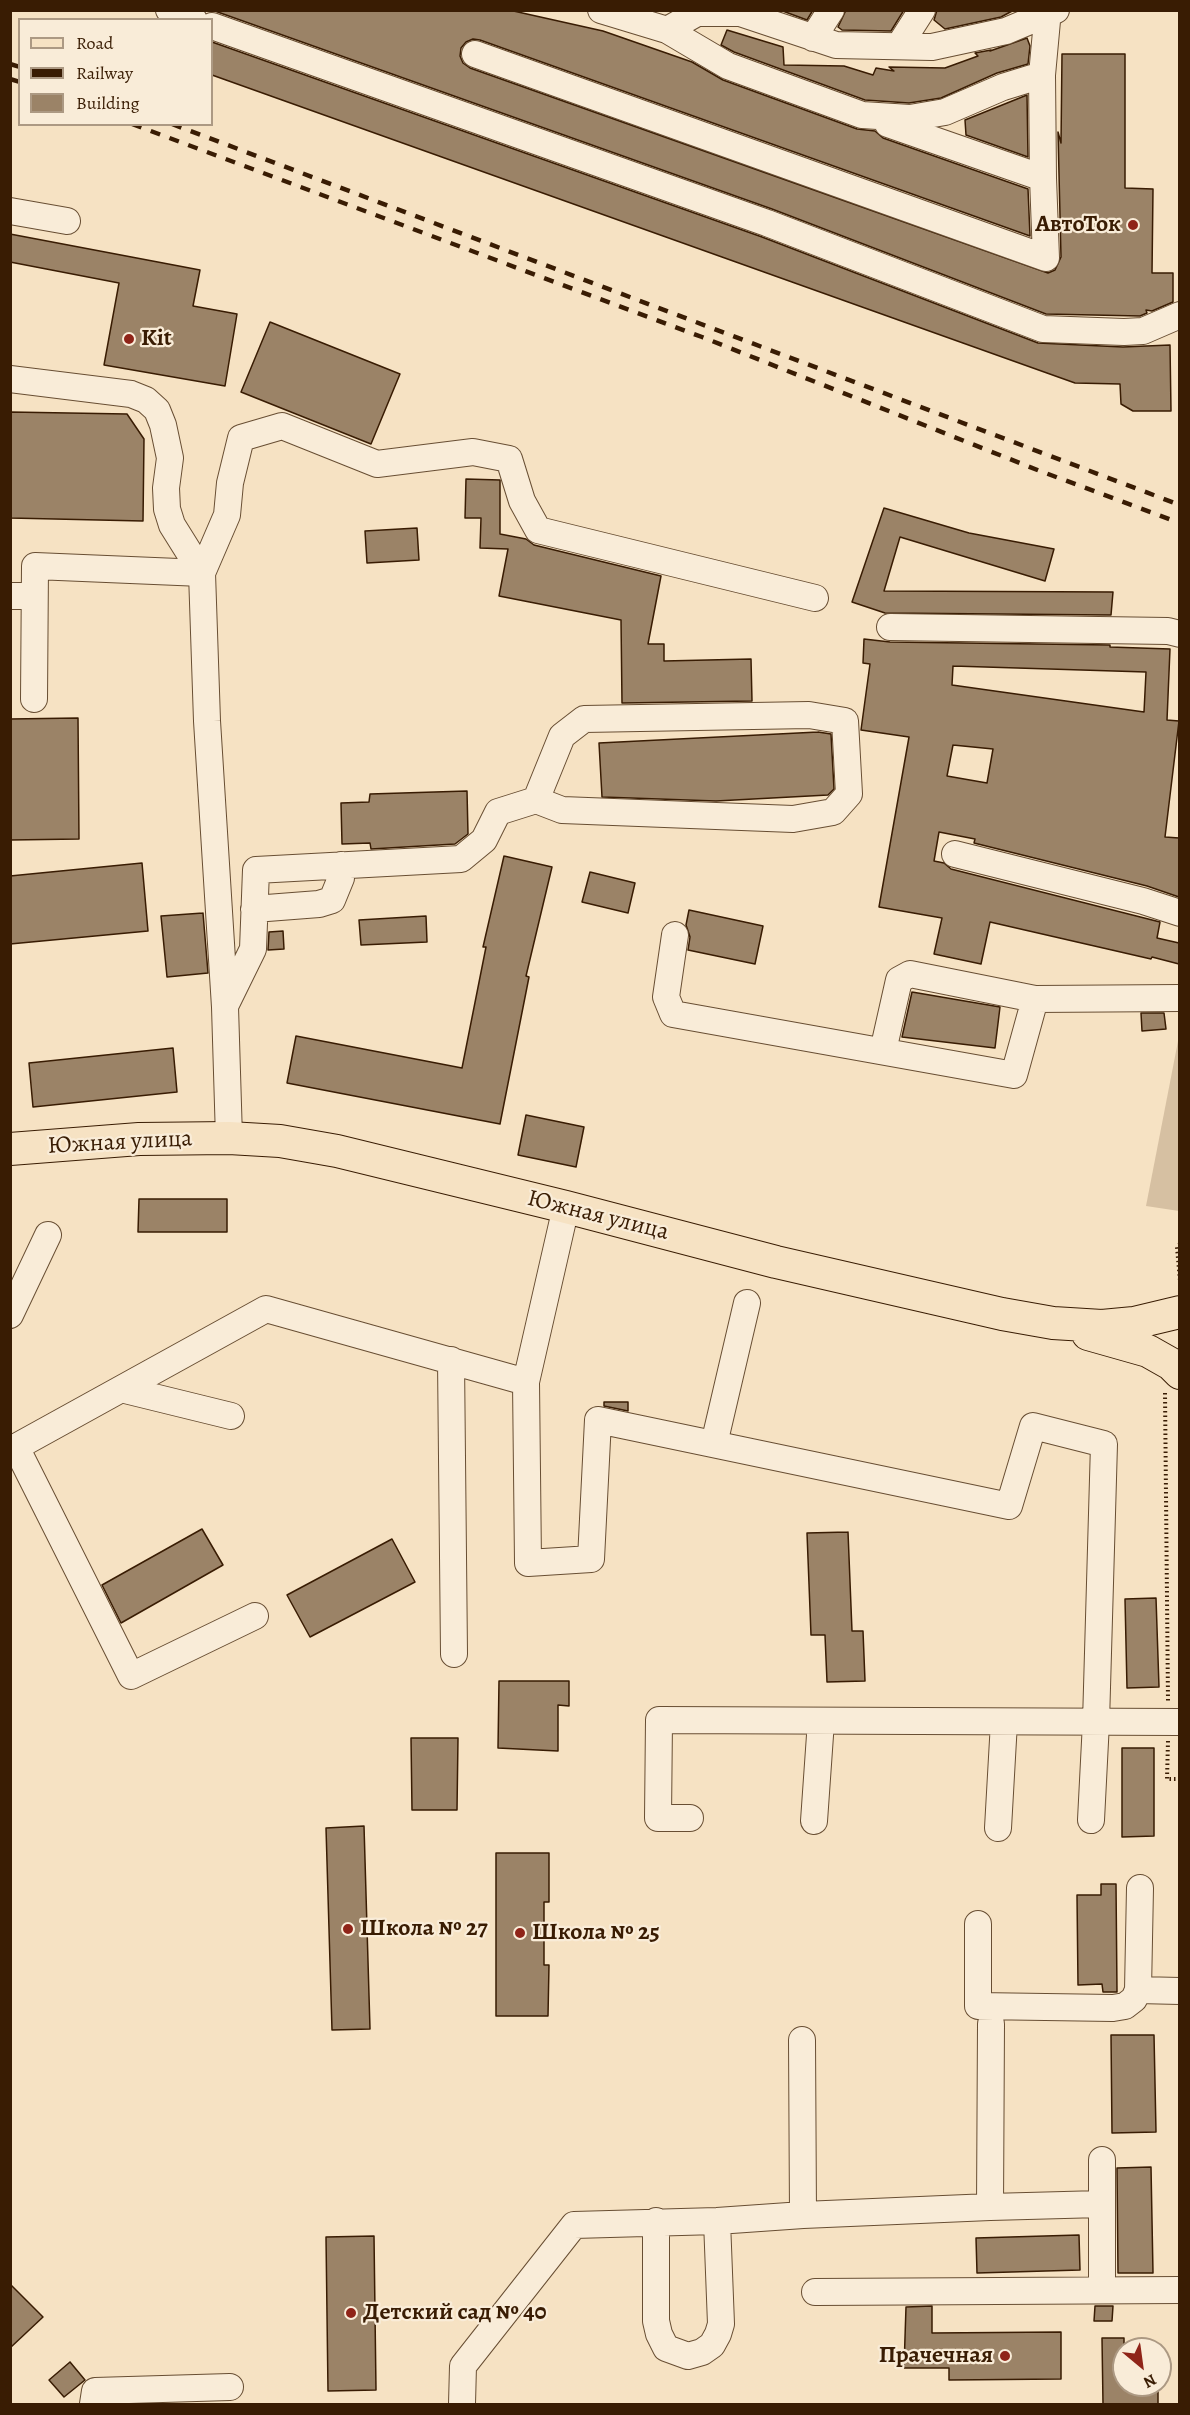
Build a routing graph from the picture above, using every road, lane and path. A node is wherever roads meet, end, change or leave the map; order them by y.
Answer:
1 (169, 10) edge
2 (601, 10) edge
3 (831, 10) edge
4 (922, 10) edge
5 (697, 12) edge
6 (725, 12) edge
7 (1050, 12) edge
8 (189, 18) edge
9 (213, 26) edge
10 (667, 30) junction
11 (813, 38) junction
12 (899, 46) junction
13 (475, 54) dead end
14 (1042, 75) junction
15 (862, 115) junction
16 (1043, 178) junction
17 (10, 211) edge
18 (67, 222) dead end
19 (1179, 315) edge
20 (10, 379) edge
21 (202, 573) junction
22 (22, 596) edge
23 (815, 598) dead end
24 (890, 627) dead end
25 (1179, 634) edge
26 (34, 699) dead end
27 (536, 800) junction
28 (955, 854) dead end
29 (341, 865) junction
30 (255, 909) junction
31 (1179, 913) edge
32 (675, 935) dead end
33 (1179, 998) edge
34 (1035, 999) junction
35 (225, 1007) junction
36 (883, 1051) junction
37 (229, 1138) junction
38 (10, 1149) edge
39 (566, 1207) junction
40 (48, 1235) dead end
41 (1179, 1244) edge
42 (1179, 1281) edge
43 (747, 1303) dead end
44 (1179, 1312) edge
45 (10, 1315) edge
46 (1053, 1323) junction
47 (451, 1360) junction
48 (1175, 1369) edge
49 (526, 1382) junction
50 (121, 1389) junction
51 (231, 1416) dead end
52 (714, 1444) junction
53 (12, 1449) edge
54 (255, 1616) dead end
55 (454, 1654) dead end
56 (821, 1721) junction
57 (1004, 1722) junction
58 (1096, 1722) junction
59 (1174, 1722) edge
60 (1179, 1779) edge
61 (690, 1818) dead end
62 (1091, 1820) dead end
63 (814, 1821) dead end
64 (998, 1828) dead end
65 (1140, 1888) dead end
66 (978, 1924) dead end
67 (1138, 1990) junction
68 (1179, 1991) edge
69 (991, 2024) dead end
70 (802, 2040) dead end
71 (1102, 2160) dead end
72 (1101, 2204) junction
73 (990, 2207) junction
74 (803, 2215) junction
75 (656, 2221) junction
76 (717, 2221) junction
77 (1102, 2289) junction
78 (1179, 2290) edge
79 (815, 2292) dead end
80 (230, 2387) dead end
81 (93, 2404) edge
82 (462, 2404) edge

1 - 8 lane
2 - 10 lane
3 - 11 lane
4 - 12 lane
5 - 6 lane
5 - 10 lane
6 - 11 lane
7 - 12 lane
7 - 14 lane
9 - 19 lane
10 - 15 lane
11 - 12 lane
13 - 16 lane
14 - 15 lane
14 - 16 lane
15 - 16 lane
17 - 18 lane
20 - 21 lane
21 - 22 lane
21 - 23 lane
21 - 35 lane
22 - 26 lane
24 - 25 lane
27 - 27 lane
27 - 29 lane
28 - 31 lane
29 - 30 lane
29 - 30 lane
30 - 35 lane
32 - 36 lane
33 - 34 lane
34 - 36 lane
34 - 36 lane
35 - 37 lane
37 - 38 main road, Южная улица
37 - 39 main road, Южная улица
39 - 46 main road, Южная улица
39 - 49 lane
40 - 45 lane
41 - 42 path
43 - 52 lane
44 - 46 main road, Южная улица
46 - 48 main road
47 - 49 lane
47 - 50 lane
47 - 55 lane
48 - 59 path
49 - 52 lane
50 - 51 lane
50 - 53 lane
52 - 58 lane
53 - 54 lane
56 - 57 lane
56 - 61 lane
56 - 63 lane
57 - 58 lane
57 - 64 lane
58 - 59 lane
58 - 62 lane
59 - 60 path
65 - 67 lane
66 - 67 lane
67 - 68 lane
69 - 73 lane
70 - 74 lane
71 - 72 lane
72 - 73 lane
72 - 77 lane
73 - 74 lane
74 - 76 lane
75 - 76 lane
75 - 76 lane
75 - 82 lane
77 - 78 lane
77 - 79 lane
80 - 81 lane

